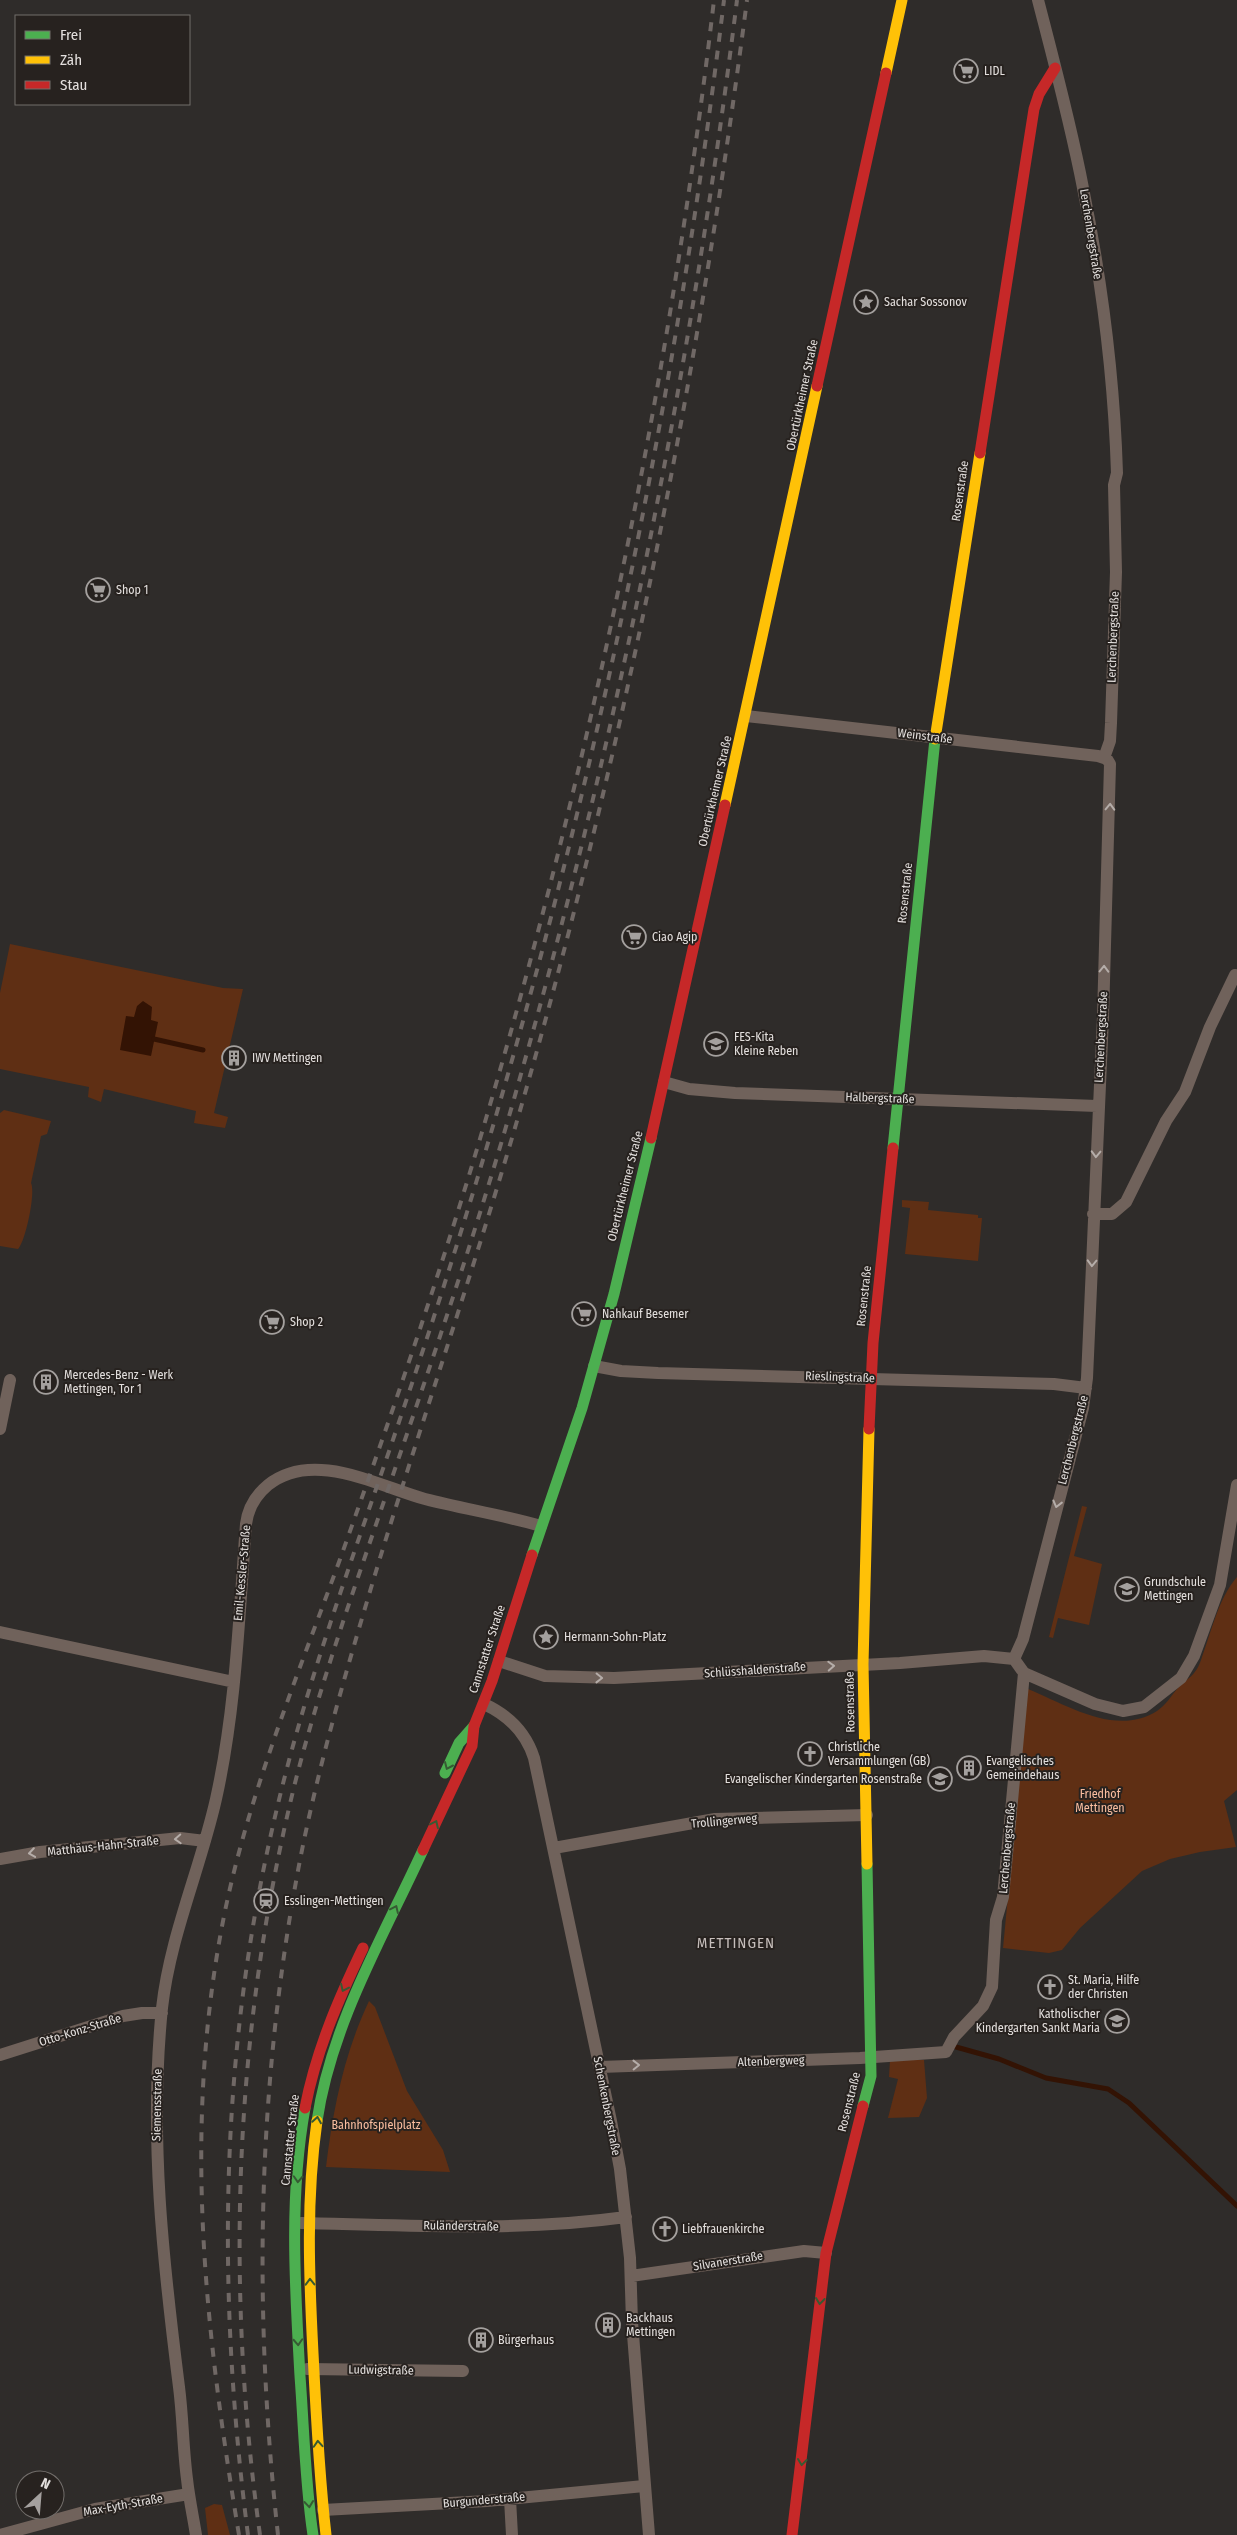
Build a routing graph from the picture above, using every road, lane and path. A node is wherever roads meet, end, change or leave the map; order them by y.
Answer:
1 (902, 0) edge
2 (1038, 0) edge
3 (1055, 68) junction
4 (746, 716) junction
5 (935, 737) junction
6 (1104, 758) junction
7 (1235, 975) dead end
8 (664, 1082) junction
9 (898, 1099) junction
10 (1097, 1106) junction
11 (1093, 1214) junction
12 (594, 1366) junction
13 (870, 1378) junction
14 (10, 1380) dead end
15 (1086, 1388) junction
16 (0, 1430) edge
17 (1237, 1485) edge
18 (541, 1526) junction
19 (524, 1580) joint
20 (0, 1632) edge
21 (1014, 1660) junction
22 (499, 1661) junction
23 (863, 1664) junction
24 (1024, 1673) junction
25 (234, 1682) junction
26 (484, 1704) junction
27 (474, 1726) junction
28 (440, 1783) dead end
29 (866, 1815) junction
30 (206, 1841) junction
31 (554, 1848) junction
32 (0, 1859) edge
33 (377, 1918) dead end
34 (162, 2013) junction
35 (942, 2054) joint
36 (0, 2055) edge
37 (871, 2058) junction
38 (600, 2067) junction
39 (626, 2217) junction
40 (296, 2223) junction
41 (310, 2224) junction
42 (826, 2252) junction
43 (631, 2276) junction
44 (300, 2369) junction
45 (314, 2369) junction
46 (463, 2371) dead end
47 (644, 2486) junction
48 (189, 2494) junction
49 (510, 2499) junction
50 (323, 2510) junction
51 (0, 2535) edge
52 (196, 2535) edge
53 (313, 2535) edge
54 (326, 2535) edge
55 (512, 2535) edge
56 (649, 2535) edge
57 (792, 2535) edge

1 - 4 main road, Obertürkheimer Straße
2 - 3 street, Lerchenbergstraße
3 - 5 main road, Rosenstraße
3 - 6 street, Lerchenbergstraße
4 - 5 street, Weinstraße
4 - 8 main road, Obertürkheimer Straße
5 - 6 street, Weinstraße
5 - 9 main road, Rosenstraße
10 -> 6 street, Lerchenbergstraße
7 - 11 street
8 - 9 street, Halbergstraße
8 - 12 main road, Obertürkheimer Straße
9 - 10 street, Halbergstraße
9 - 13 main road, Rosenstraße
10 -> 11 street, Lerchenbergstraße
11 -> 15 street, Lerchenbergstraße
12 - 13 street, Rieslingstraße
12 - 18 main road, Obertürkheimer Straße
13 - 15 street, Rieslingstraße
13 - 23 main road, Rosenstraße
14 - 16 street
15 -> 21 street, Lerchenbergstraße
17 - 24 street
18 - 19 main road, Obertürkheimer Straße
18 - 25 street, Emil-Kessler-Straße
19 - 22 main road, Cannstatter Straße
20 - 25 street
21 - 23 street, Schlüsshaldenstraße
21 - 24 street
22 -> 23 street, Schlüsshaldenstraße
22 - 26 main road, Cannstatter Straße
23 - 29 main road, Rosenstraße
24 - 35 street, Lerchenbergstraße
25 - 30 street, Siemensstraße
26 - 27 main road, Cannstatter Straße
26 - 31 street, Schenkenbergstraße
27 -> 28 main road, Cannstatter Straße
41 -> 27 main road, Cannstatter Straße
29 - 31 street, Trollingerweg
29 - 37 main road, Rosenstraße
30 -> 32 street, Matthäus-Hahn-Straße
30 - 34 street, Siemensstraße
31 - 38 street, Schenkenbergstraße
33 -> 40 main road, Cannstatter Straße
34 - 36 street, Otto-Konz-Straße
34 - 48 street, Siemensstraße
35 - 37 street, Altenbergweg
38 -> 37 street, Altenbergweg
37 - 42 main road, Rosenstraße
38 - 39 street, Schenkenbergstraße
39 - 41 street, Ruländerstraße
39 - 43 street, Schenkenbergstraße
40 - 41 street, Ruländerstraße
40 -> 44 main road, Cannstatter Straße
45 -> 41 main road, Cannstatter Straße
42 - 43 street, Silvanerstraße
42 -> 57 main road, Rosenstraße
43 - 47 street, Schenkenbergstraße
44 - 45 street, Ludwigstraße
44 -> 53 main road, Cannstatter Straße
45 - 46 street, Ludwigstraße
50 -> 45 main road, Cannstatter Straße
47 - 49 street, Burgunderstraße
47 - 56 street, Schenkenbergstraße
48 - 51 street, Max-Eyth-Straße
48 - 52 street, Siemensstraße
49 - 50 street, Burgunderstraße
49 - 55 street
50 - 54 main road, Cannstatter Straße

